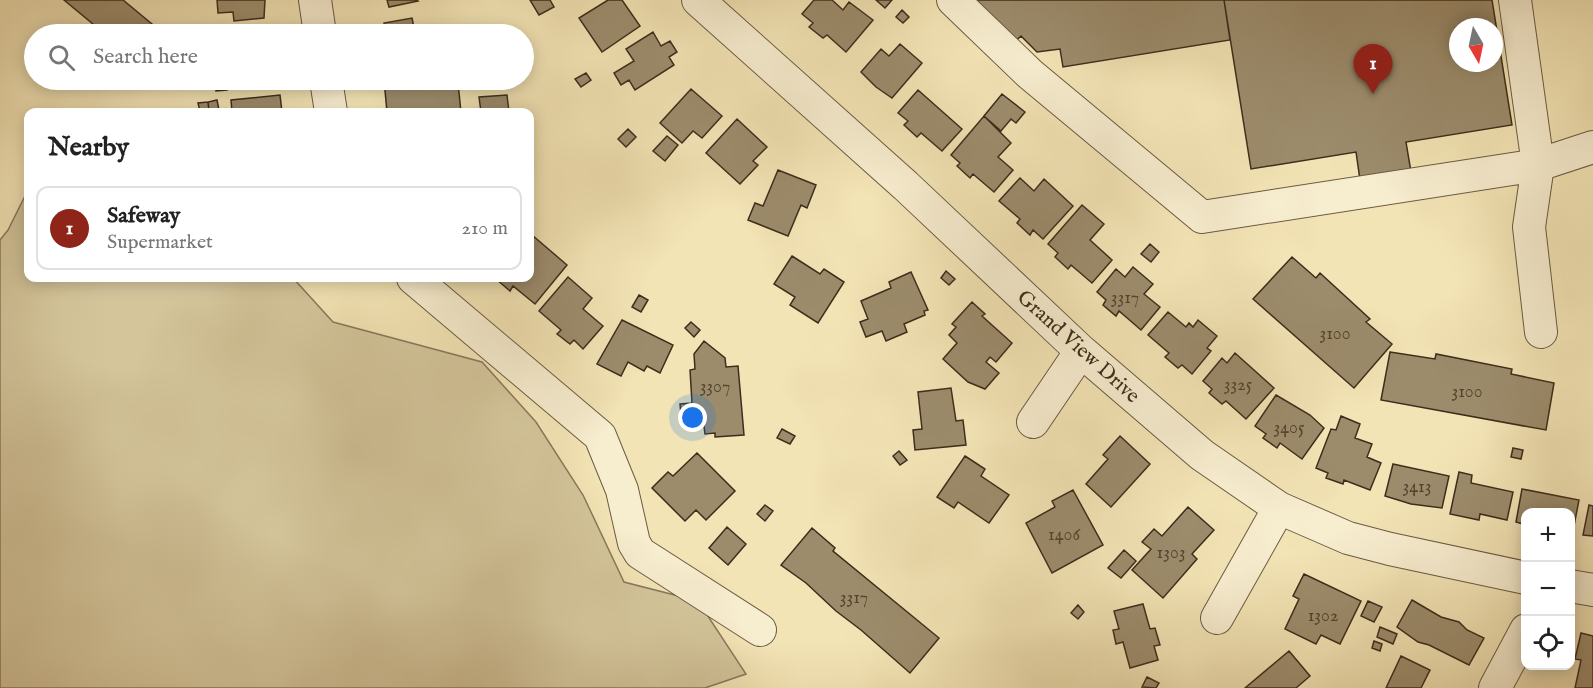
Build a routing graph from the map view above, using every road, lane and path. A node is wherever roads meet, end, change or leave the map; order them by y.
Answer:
1 (315, 0) edge
2 (698, 0) edge
3 (953, 0) edge
4 (1515, 0) edge
5 (319, 24) edge
6 (328, 90) edge
7 (330, 108) edge
8 (1593, 147) edge
9 (1538, 165) junction
10 (418, 282) edge
11 (1541, 332) dead end
12 (1081, 351) junction
13 (1033, 422) dead end
14 (1280, 508) junction
15 (1521, 577) edge
16 (1575, 587) edge
17 (1593, 590) edge
18 (1217, 618) dead end
19 (760, 630) dead end
20 (1521, 639) edge
21 (1494, 688) edge

1 - 5 street
2 - 12 street, Grand View Drive
3 - 9 street
4 - 9 street
6 - 7 street
8 - 9 street
9 - 11 street
10 - 19 street
12 - 13 street
12 - 14 street, Grand View Drive
14 - 15 street, Grand View Drive
14 - 18 street
16 - 17 street
20 - 21 street

